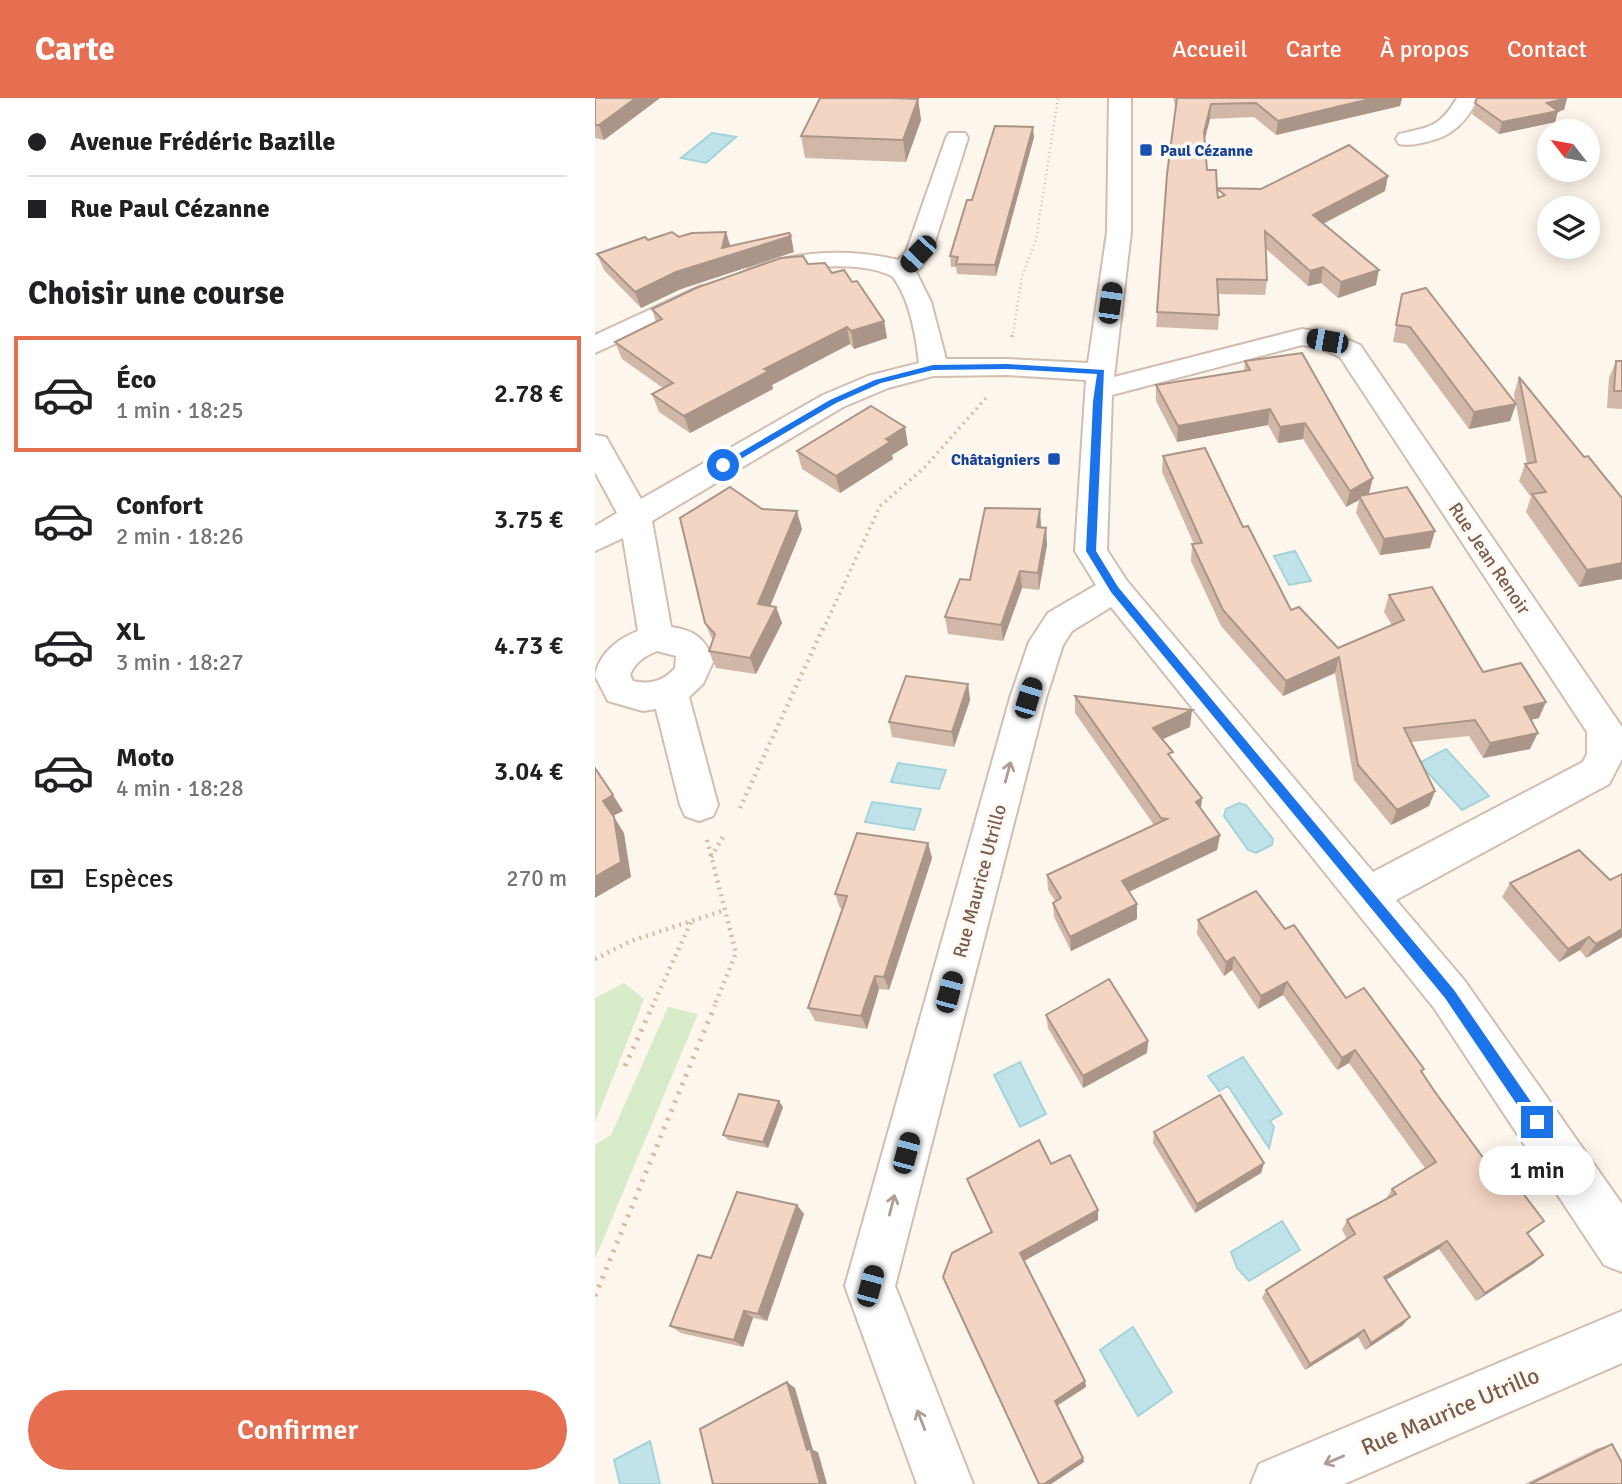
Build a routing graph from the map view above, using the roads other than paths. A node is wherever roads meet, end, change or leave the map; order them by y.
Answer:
1 (1120, 98) edge
2 (1468, 98) edge
3 (957, 138) dead end
4 (1407, 139) dead end
5 (902, 271) junction
6 (595, 345) edge
7 (933, 368) junction
8 (1100, 381) junction
9 (595, 444) edge
10 (635, 517) junction
11 (595, 540) edge
12 (1115, 589) junction
13 (656, 638) junction
14 (670, 693) junction
15 (699, 805) dead end
16 (1369, 894) junction
17 (1622, 1247) edge
18 (1622, 1337) edge
19 (945, 1484) edge
20 (1279, 1484) edge

1 - 8 street
2 - 4 street
3 - 5 street
5 - 6 street
5 - 7 street
7 - 8 street, Rue Jean Renoir
7 - 10 street, Rue Jean Renoir
8 - 12 street
8 - 16 street, Rue Jean Renoir
9 - 10 street
10 - 11 street, Rue Jean Renoir
10 - 13 street
12 - 16 street
19 -> 12 street, Rue Maurice Utrillo
13 - 14 street
13 - 14 street
14 - 15 street
16 - 17 street
18 -> 20 street, Rue Maurice Utrillo

